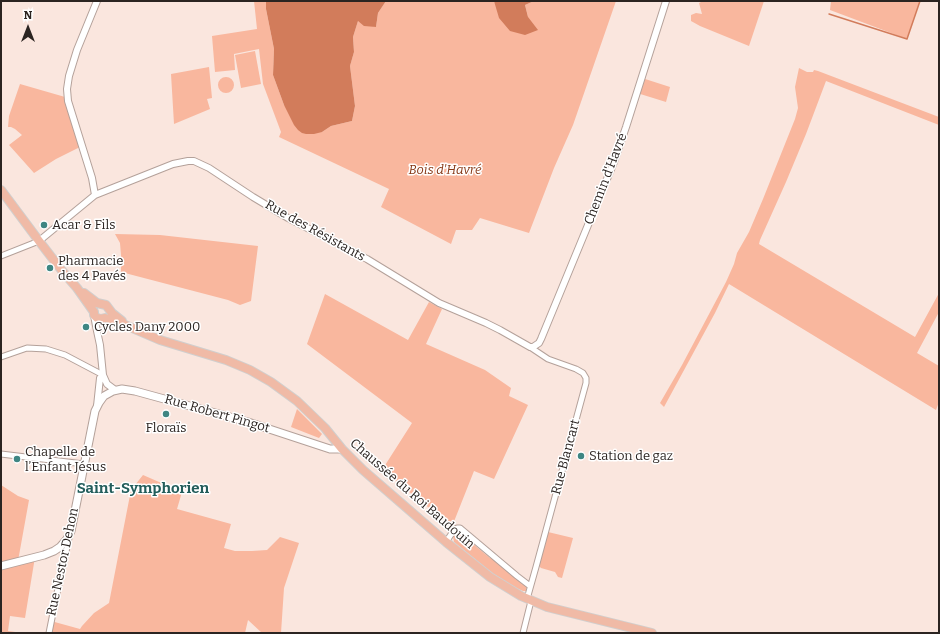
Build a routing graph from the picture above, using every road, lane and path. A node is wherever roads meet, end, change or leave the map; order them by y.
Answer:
1 (97, 1) edge
2 (666, 1) edge
3 (1, 190) edge
4 (95, 195) junction
5 (39, 241) junction
6 (1, 256) edge
7 (77, 288) junction
8 (101, 304) junction
9 (108, 308) junction
10 (94, 313) junction
11 (104, 319) junction
12 (129, 326) junction
13 (97, 331) junction
14 (530, 347) junction
15 (1, 357) edge
16 (103, 375) junction
17 (115, 390) junction
18 (97, 406) junction
19 (342, 449) junction
20 (1, 454) edge
21 (84, 464) junction
22 (70, 531) junction
23 (446, 542) junction
24 (1, 566) edge
25 (530, 586) junction
26 (529, 600) junction
27 (49, 633) edge
28 (522, 633) edge
29 (652, 633) edge

1 - 4 street
2 - 14 street, Chemin d'Havré
3 - 5 main road
4 - 5 street, Rue des Résistants
4 - 14 street, Rue des Résistants
5 - 6 street
5 - 7 main road
7 - 8 main road
7 - 10 main road
8 - 9 main road
8 - 10 main road
9 - 11 main road
9 - 12 main road, Chaussée du Roi Baudouin
10 - 11 main road
10 - 13 street, Rue Nestor Dehon
11 - 12 main road, Chaussée du Roi Baudouin
11 - 13 street
12 - 19 main road, Chaussée du Roi Baudouin
13 - 16 street, Rue Nestor Dehon
14 - 25 street, Rue Blancart
15 - 16 street
16 - 17 street
16 - 18 street, Rue Nestor Dehon
17 - 18 main road
17 - 19 main road, Rue Robert Pingot
18 - 21 main road, Rue Nestor Dehon
19 - 23 main road, Chaussée du Roi Baudouin
20 - 21 street
21 - 22 main road, Rue Nestor Dehon
22 - 24 main road
22 - 27 street, Rue Nestor Dehon
23 - 25 street
23 - 26 main road, Chaussée du Roi Baudouin
25 - 26 street, Rue Blancart
26 - 28 street, Rue Blancart
26 - 29 main road, Chaussée du Roi Baudouin

